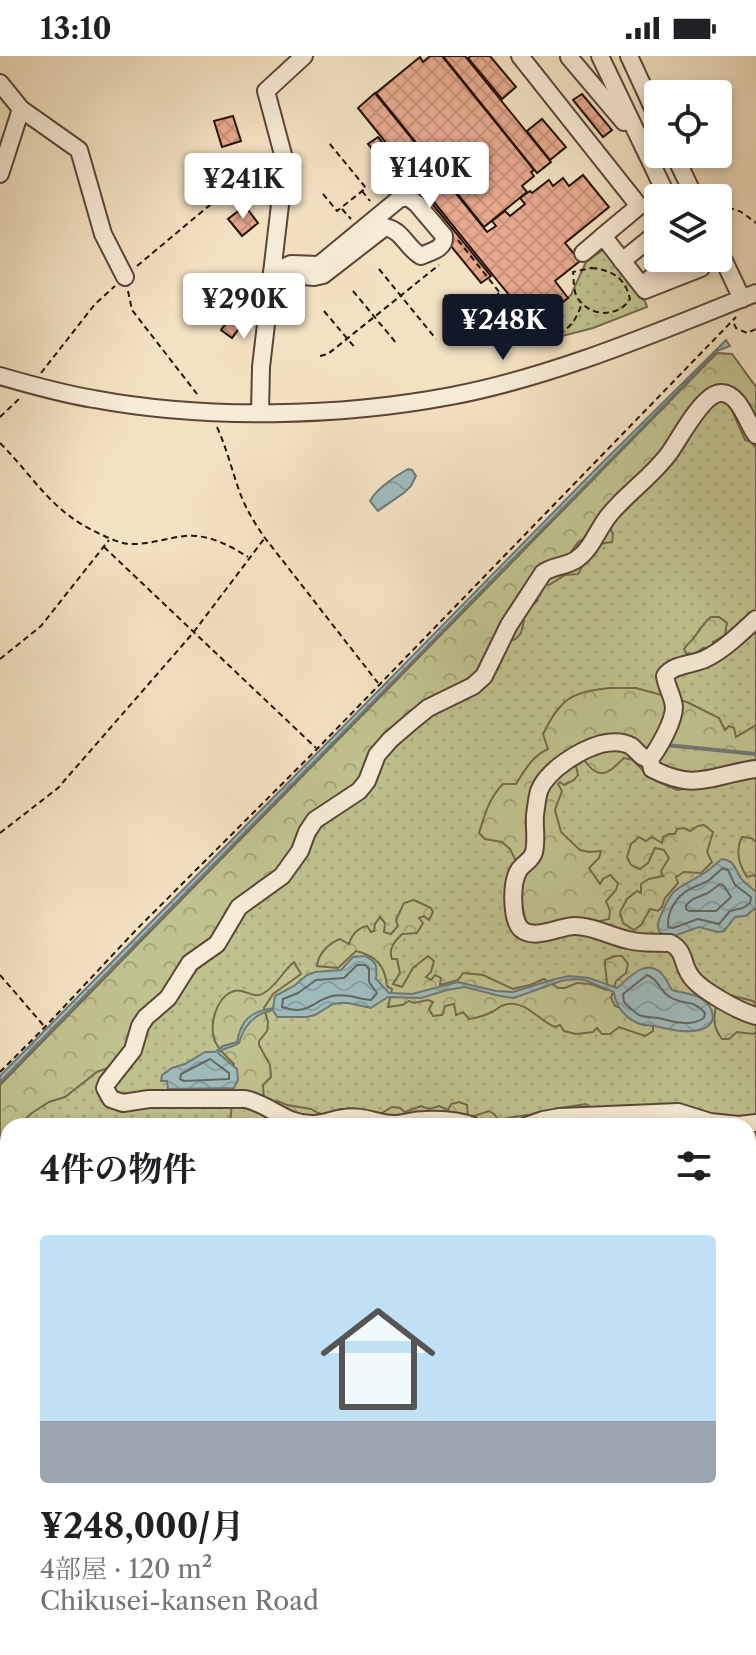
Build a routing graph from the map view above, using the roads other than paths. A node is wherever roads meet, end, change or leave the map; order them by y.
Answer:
1 (304, 56) edge
2 (543, 56) edge
3 (571, 56) edge
4 (600, 56) edge
5 (629, 56) edge
6 (524, 62) edge
7 (0, 83) edge
8 (644, 89) edge
9 (21, 109) junction
10 (641, 142) junction
11 (0, 174) edge
12 (661, 184) edge
13 (603, 236) junction
14 (644, 243) edge
15 (583, 253) dead end
16 (622, 261) junction
17 (732, 269) edge
18 (658, 272) edge
19 (691, 272) edge
20 (272, 273) junction
21 (125, 277) road end
22 (642, 285) junction
23 (750, 296) edge
24 (0, 376) edge
25 (260, 412) junction
26 (756, 435) edge
27 (756, 619) edge
28 (648, 762) junction
29 (756, 769) edge
30 (756, 1016) edge
31 (284, 1118) edge
32 (341, 1118) edge
33 (366, 1118) edge
34 (554, 1118) edge
35 (697, 1118) edge

1 - 20 street
2 - 6 street
3 - 10 street
4 - 10 street
5 - 8 street
6 - 13 street
7 - 9 street
9 - 11 street
9 - 21 street
10 - 12 street
13 - 15 street
13 - 16 street
14 - 16 street
16 - 22 street
17 - 23 street
18 - 22 street
19 - 22 street
20 - 20 street
20 - 25 street
23 - 25 street
24 - 25 street
26 - 31 street
27 - 28 street
28 - 29 street
28 - 30 street
32 - 33 street
34 - 35 street

